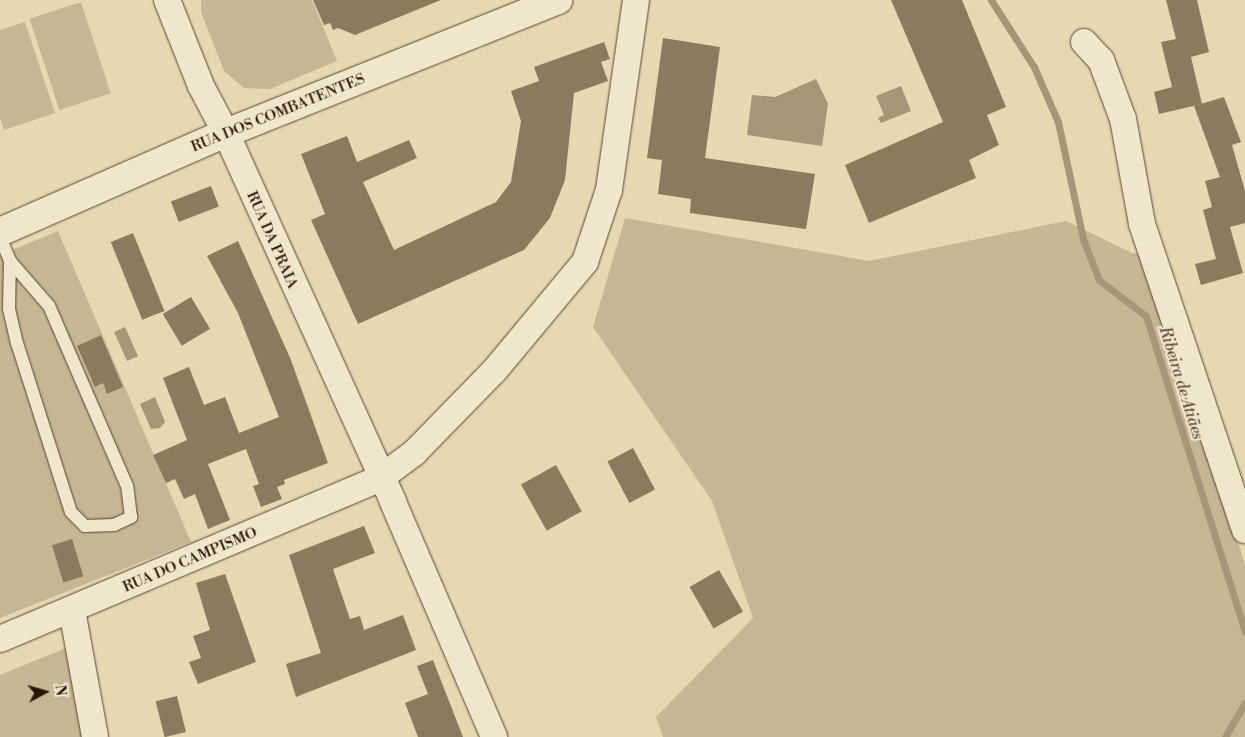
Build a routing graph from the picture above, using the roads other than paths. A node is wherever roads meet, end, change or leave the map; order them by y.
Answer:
1 (167, 0) edge
2 (558, 0) edge
3 (636, 0) edge
4 (1084, 42) dead end
5 (226, 133) junction
6 (0, 232) edge
7 (0, 237) edge
8 (10, 261) junction
9 (380, 480) junction
10 (1245, 530) edge
11 (72, 610) junction
12 (0, 639) edge
13 (95, 737) edge
14 (494, 737) edge

1 - 5 street, RUA DA PRAIA
2 - 5 main road, RUA DOS COMBATENTES
3 - 9 street, RUA DO CAMPISMO
4 - 10 street
5 - 6 main road, RUA DOS COMBATENTES
5 - 9 street, RUA DA PRAIA
7 - 8 lane
8 - 8 lane
9 - 11 street, RUA DO CAMPISMO
9 - 14 street, RUA DA PRAIA
11 - 12 street, RUA DO CAMPISMO
11 - 13 street

